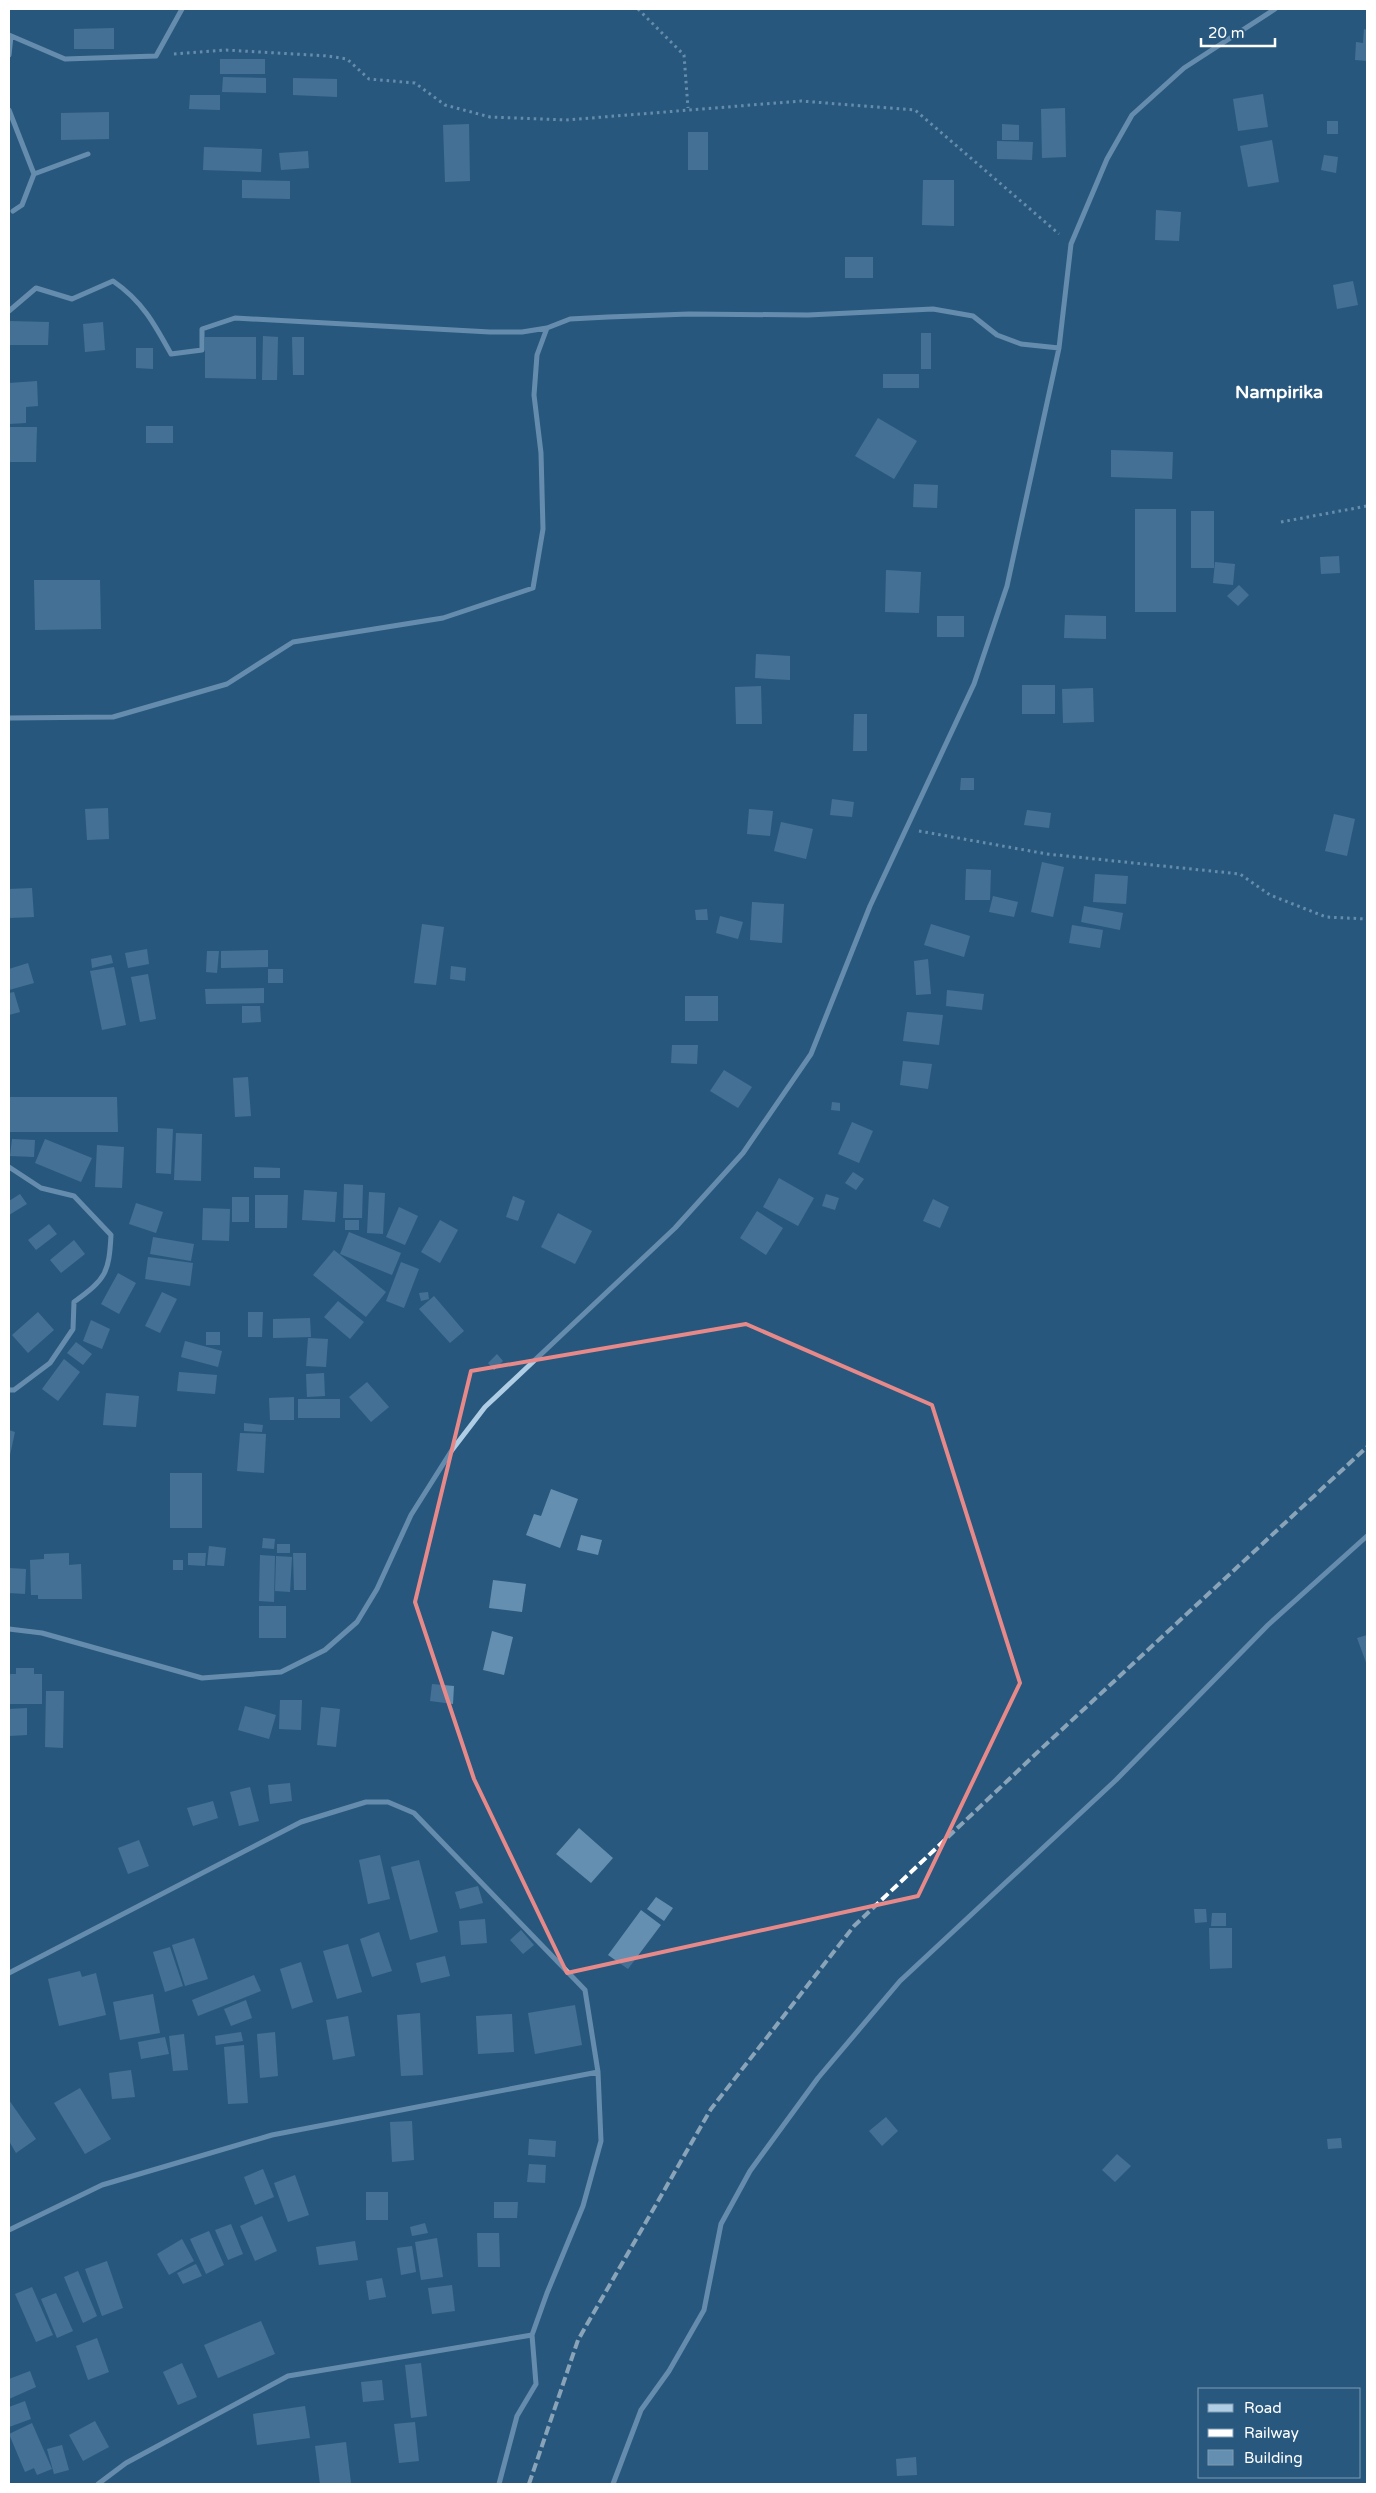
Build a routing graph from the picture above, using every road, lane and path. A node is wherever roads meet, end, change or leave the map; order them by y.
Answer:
1 (182, 9) edge
2 (638, 9) edge
3 (1275, 9) edge
4 (10, 35) edge
5 (9, 55) edge
6 (156, 56) junction
7 (688, 108) junction
8 (9, 110) edge
9 (88, 154) dead end
10 (34, 174) junction
11 (13, 210) dead end
12 (1071, 244) junction
13 (9, 311) edge
14 (547, 328) junction
15 (1059, 348) junction
16 (1367, 506) edge
17 (1280, 522) dead end
18 (9, 718) edge
19 (907, 829) junction
20 (1367, 919) edge
21 (9, 1167) edge
22 (9, 1390) edge
23 (1367, 1536) edge
24 (9, 1630) edge
25 (9, 1973) edge
26 (598, 2072) junction
27 (9, 2230) edge
28 (532, 2335) junction
29 (98, 2484) edge
30 (499, 2484) edge
31 (613, 2484) edge

1 - 6 street
2 - 7 path
3 - 12 street
4 - 5 street
4 - 6 street
6 - 7 path
7 - 12 path
8 - 10 street
9 - 10 street
10 - 11 street
12 - 15 street
13 - 14 street
14 - 15 street
14 - 18 street
15 - 19 street
16 - 17 path
19 - 20 path
19 - 24 street
21 - 22 street
23 - 31 street
25 - 26 street
26 - 27 street
26 - 28 street
28 - 29 street
28 - 30 street

